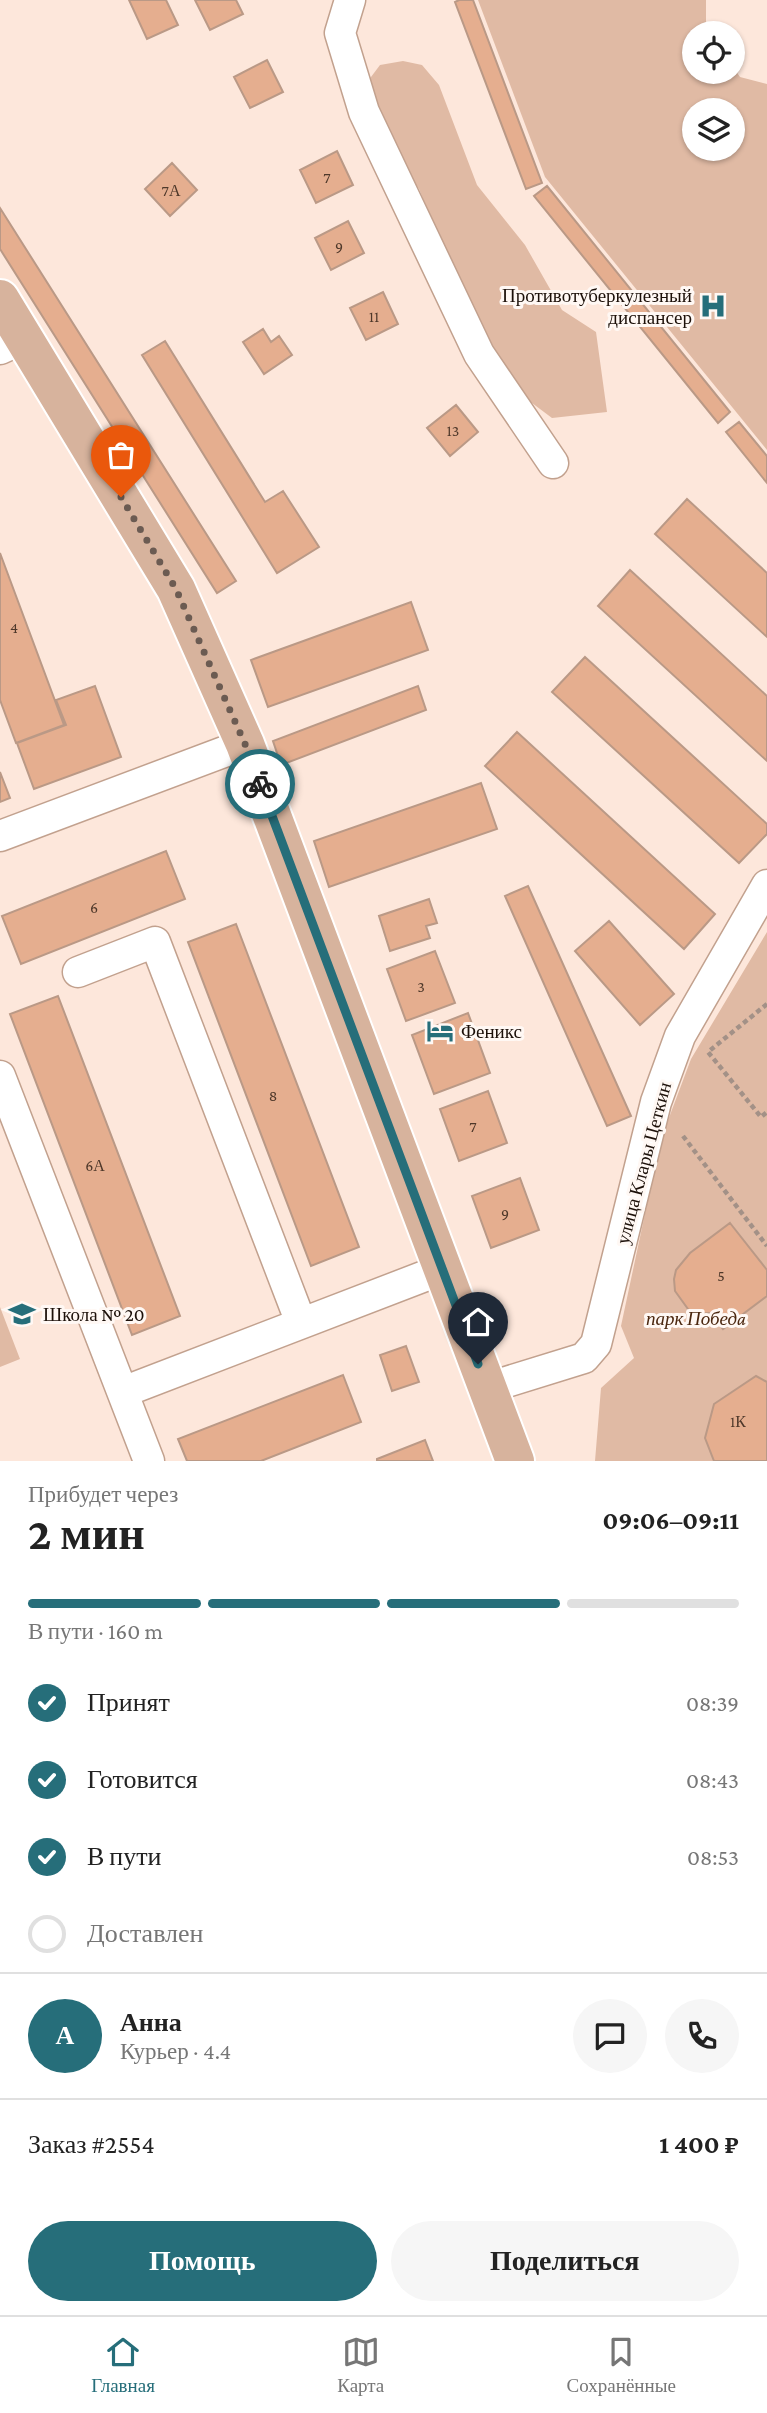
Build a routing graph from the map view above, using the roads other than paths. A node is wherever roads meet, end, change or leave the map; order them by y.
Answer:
1 (350, 0) edge
2 (0, 299) edge
3 (12, 343) edge
4 (553, 463) dead end
5 (245, 744) junction
6 (0, 836) edge
7 (767, 885) edge
8 (78, 972) dead end
9 (0, 1076) edge
10 (443, 1269) junction
11 (301, 1323) junction
12 (488, 1388) junction
13 (123, 1392) junction
14 (149, 1461) edge
15 (515, 1461) edge

1 - 4 street
2 - 3 main road
3 - 5 main road
5 - 6 street
5 - 10 main road
7 - 12 street, улица Клары Цеткин
8 - 11 street
9 - 13 street
10 - 11 street
10 - 12 main road
11 - 13 street
12 - 15 main road
13 - 14 street

